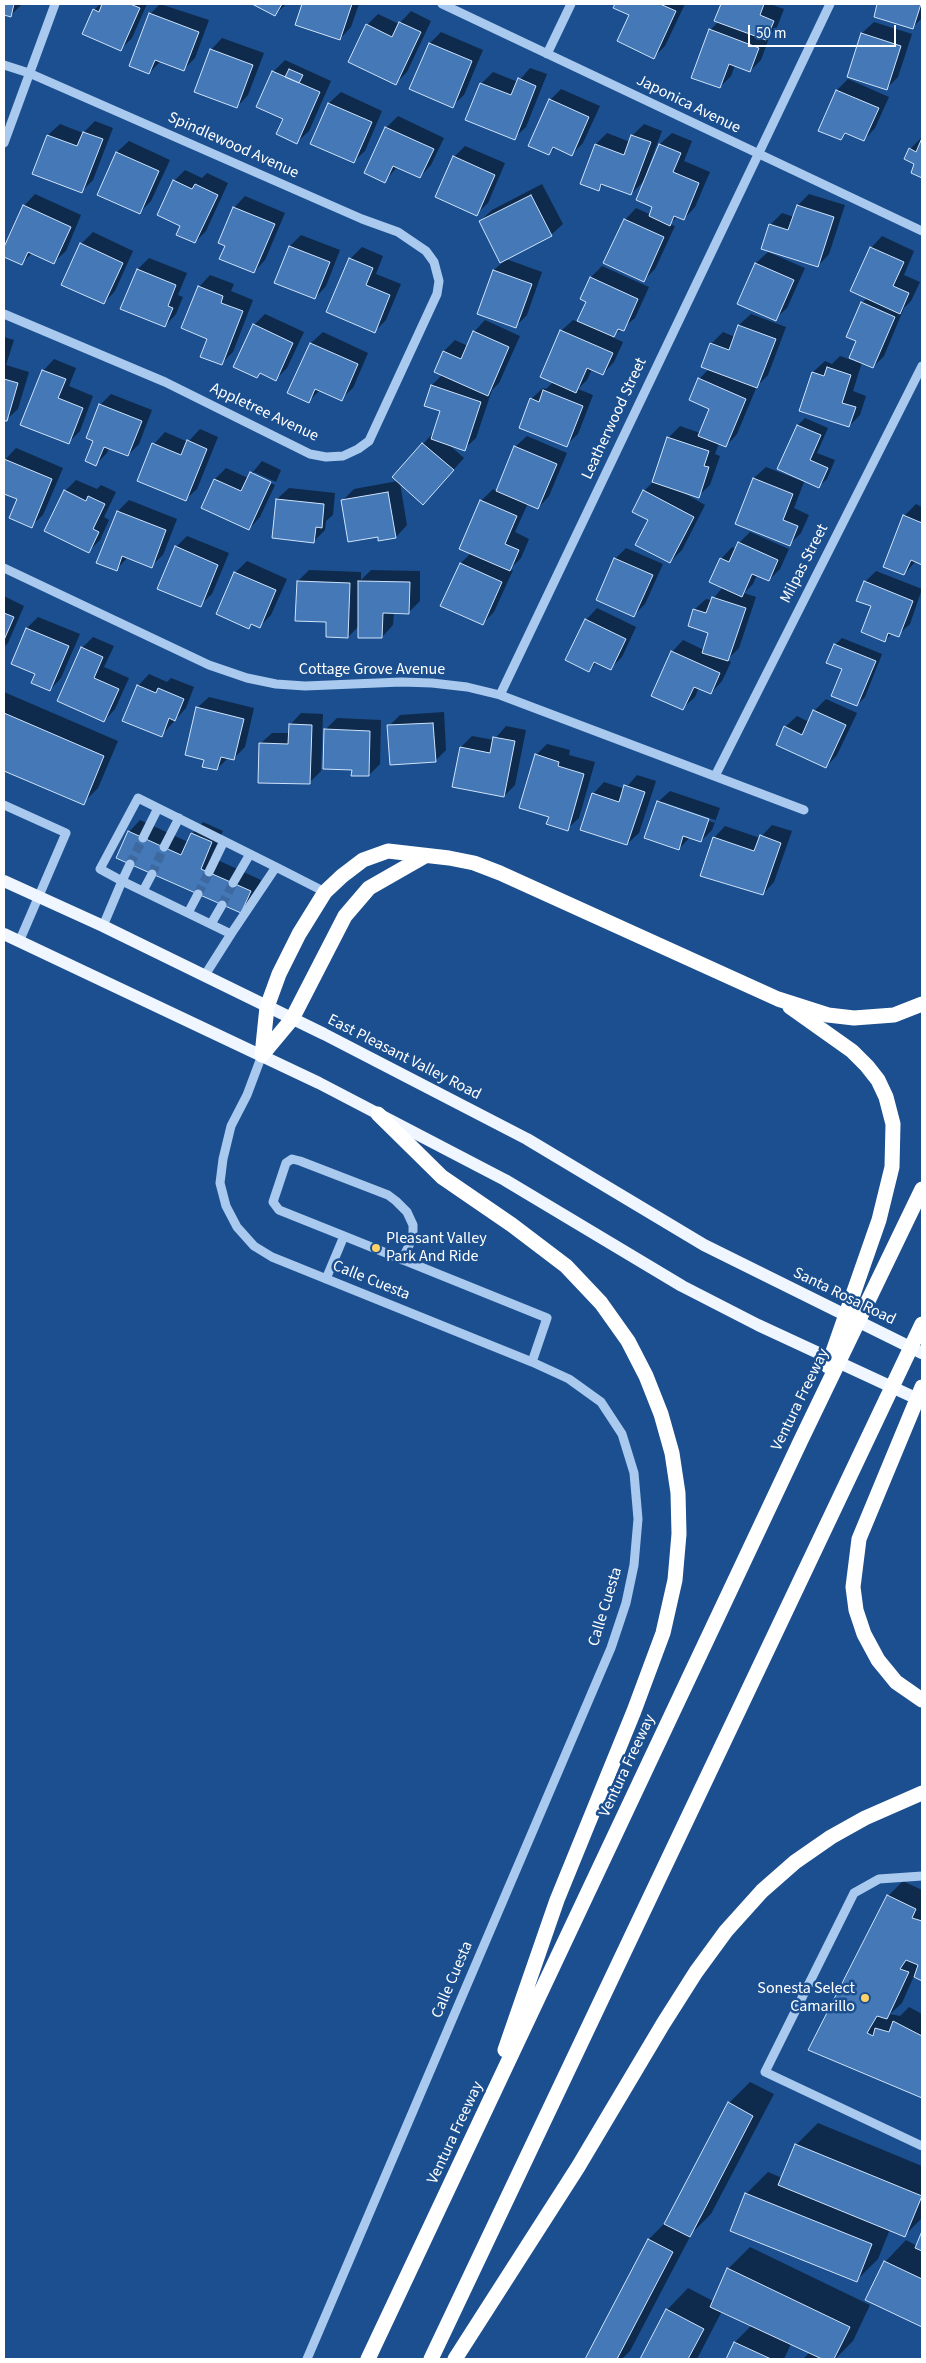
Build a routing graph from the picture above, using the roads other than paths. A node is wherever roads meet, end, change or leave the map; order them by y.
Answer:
1 (55, 4) edge
2 (442, 4) edge
3 (571, 4) edge
4 (830, 4) edge
5 (547, 54) junction
6 (4, 65) edge
7 (29, 73) junction
8 (4, 143) edge
9 (757, 155) junction
10 (922, 231) edge
11 (438, 271) joint
12 (4, 314) edge
13 (922, 366) edge
14 (4, 568) edge
15 (500, 695) junction
16 (715, 776) junction
17 (4, 804) edge
18 (158, 808) junction
19 (804, 810) dead end
20 (179, 818) junction
21 (143, 838) tunnel mouth
22 (224, 841) junction
23 (164, 847) tunnel mouth
24 (250, 854) junction
25 (425, 856) junction
26 (130, 864) tunnel mouth
27 (276, 867) junction
28 (209, 872) tunnel mouth
29 (152, 874) tunnel mouth
30 (4, 881) edge
31 (122, 881) junction
32 (233, 883) tunnel mouth
33 (143, 891) junction
34 (325, 892) junction
35 (198, 894) tunnel mouth
36 (38, 898) junction
37 (222, 904) tunnel mouth
38 (188, 913) junction
39 (212, 924) junction
40 (103, 926) junction
41 (4, 934) edge
42 (231, 934) junction
43 (19, 942) junction
44 (205, 975) junction
45 (778, 999) junction
46 (922, 1004) edge
47 (267, 1007) junction
48 (292, 1019) junction
49 (262, 1055) junction
50 (378, 1114) junction
51 (922, 1189) edge
52 (344, 1236) junction
53 (402, 1260) junction
54 (326, 1279) junction
55 (779, 1284) joint
56 (922, 1324) edge
57 (922, 1353) edge
58 (532, 1362) junction
59 (922, 1387) edge
60 (922, 1401) edge
61 (801, 1440) junction
62 (922, 1700) edge
63 (922, 1793) edge
64 (922, 1876) edge
65 (476, 2130) junction
66 (922, 2146) edge
67 (307, 2359) edge
68 (368, 2359) edge
69 (431, 2359) edge
70 (455, 2359) edge

1 - 7 street
2 - 5 street, Japonica Avenue
3 - 5 street
4 - 9 street, Leatherwood Street
5 - 9 street, Japonica Avenue
6 - 7 street, Spindlewood Avenue
7 - 8 street
7 - 11 street, Spindlewood Avenue
9 - 10 street, Japonica Avenue
9 - 15 street, Leatherwood Street
11 - 12 street, Appletree Avenue
13 - 16 street, Milpas Street
14 - 15 street, Cottage Grove Avenue
15 - 16 street, Cottage Grove Avenue
16 - 19 street, Cottage Grove Avenue
17 - 36 street
18 - 20 street
18 - 21 street
18 - 31 street
20 - 22 street
20 - 23 street
22 - 24 street
22 - 28 street
24 - 27 street
24 - 32 street
25 - 34 highway
25 - 45 highway
25 - 48 highway
26 - 31 street
27 - 34 street
27 - 42 street
29 - 33 street
30 - 36 main road, East Pleasant Valley Road
31 - 33 street
31 - 40 street
33 - 38 street
34 - 47 highway
35 - 38 street
36 - 40 main road, East Pleasant Valley Road
36 - 43 street
37 - 39 street
38 - 39 street
39 - 42 street
40 - 44 main road, East Pleasant Valley Road
41 - 43 main road
42 - 44 street
43 - 49 main road
44 - 47 main road, East Pleasant Valley Road
45 - 46 highway
45 - 61 highway
47 - 48 main road, East Pleasant Valley Road
47 - 49 highway
48 - 49 highway
48 - 55 main road, East Pleasant Valley Road
49 - 50 main road
49 - 54 street, Calle Cuesta
50 - 60 main road
50 - 65 highway
51 - 61 highway, Ventura Freeway
52 - 53 street
52 - 53 street
52 - 54 street
53 - 58 street
54 - 58 street, Calle Cuesta
55 - 57 main road, Santa Rosa Road
56 - 69 highway
58 - 67 street, Calle Cuesta
59 - 62 highway
61 - 65 highway, Ventura Freeway
63 - 70 highway
64 - 66 street
65 - 68 highway, Ventura Freeway

